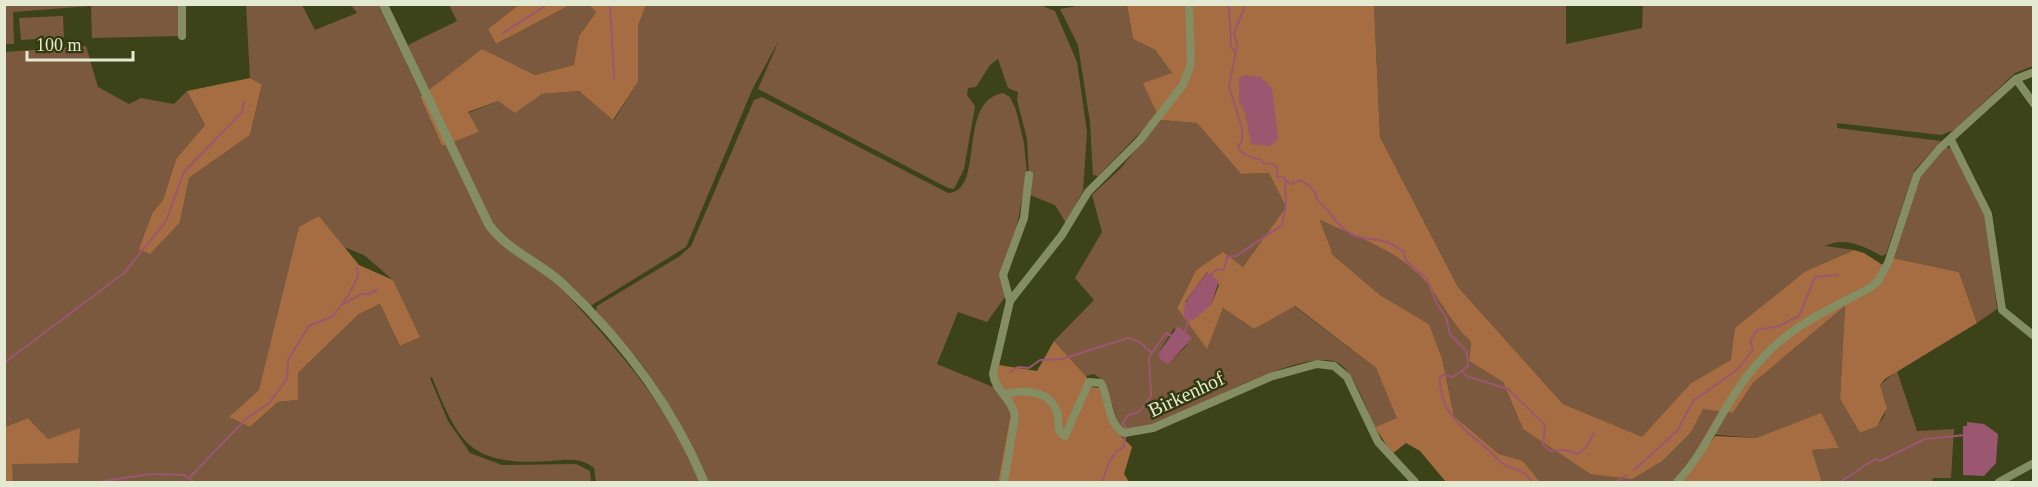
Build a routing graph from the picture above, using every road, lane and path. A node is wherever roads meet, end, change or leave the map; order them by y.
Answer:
1 (182, 4) edge
2 (382, 4) edge
3 (1189, 4) edge
4 (182, 36) dead end
5 (2034, 72) edge
6 (2016, 79) junction
7 (2034, 104) edge
8 (1951, 140) junction
9 (1029, 175) dead end
10 (1010, 301) junction
11 (2034, 336) edge
12 (1004, 394) junction
13 (2034, 463) edge
14 (704, 483) edge
15 (1004, 483) edge
16 (1415, 483) edge
17 (1677, 483) edge
18 (1999, 483) edge

1 - 4 street
2 - 14 street
3 - 10 street
5 - 6 street
6 - 7 street
6 - 8 street
8 - 11 street
8 - 17 street
9 - 10 street
10 - 12 street
12 - 15 street
12 - 16 street, Birkenhof
13 - 18 street

